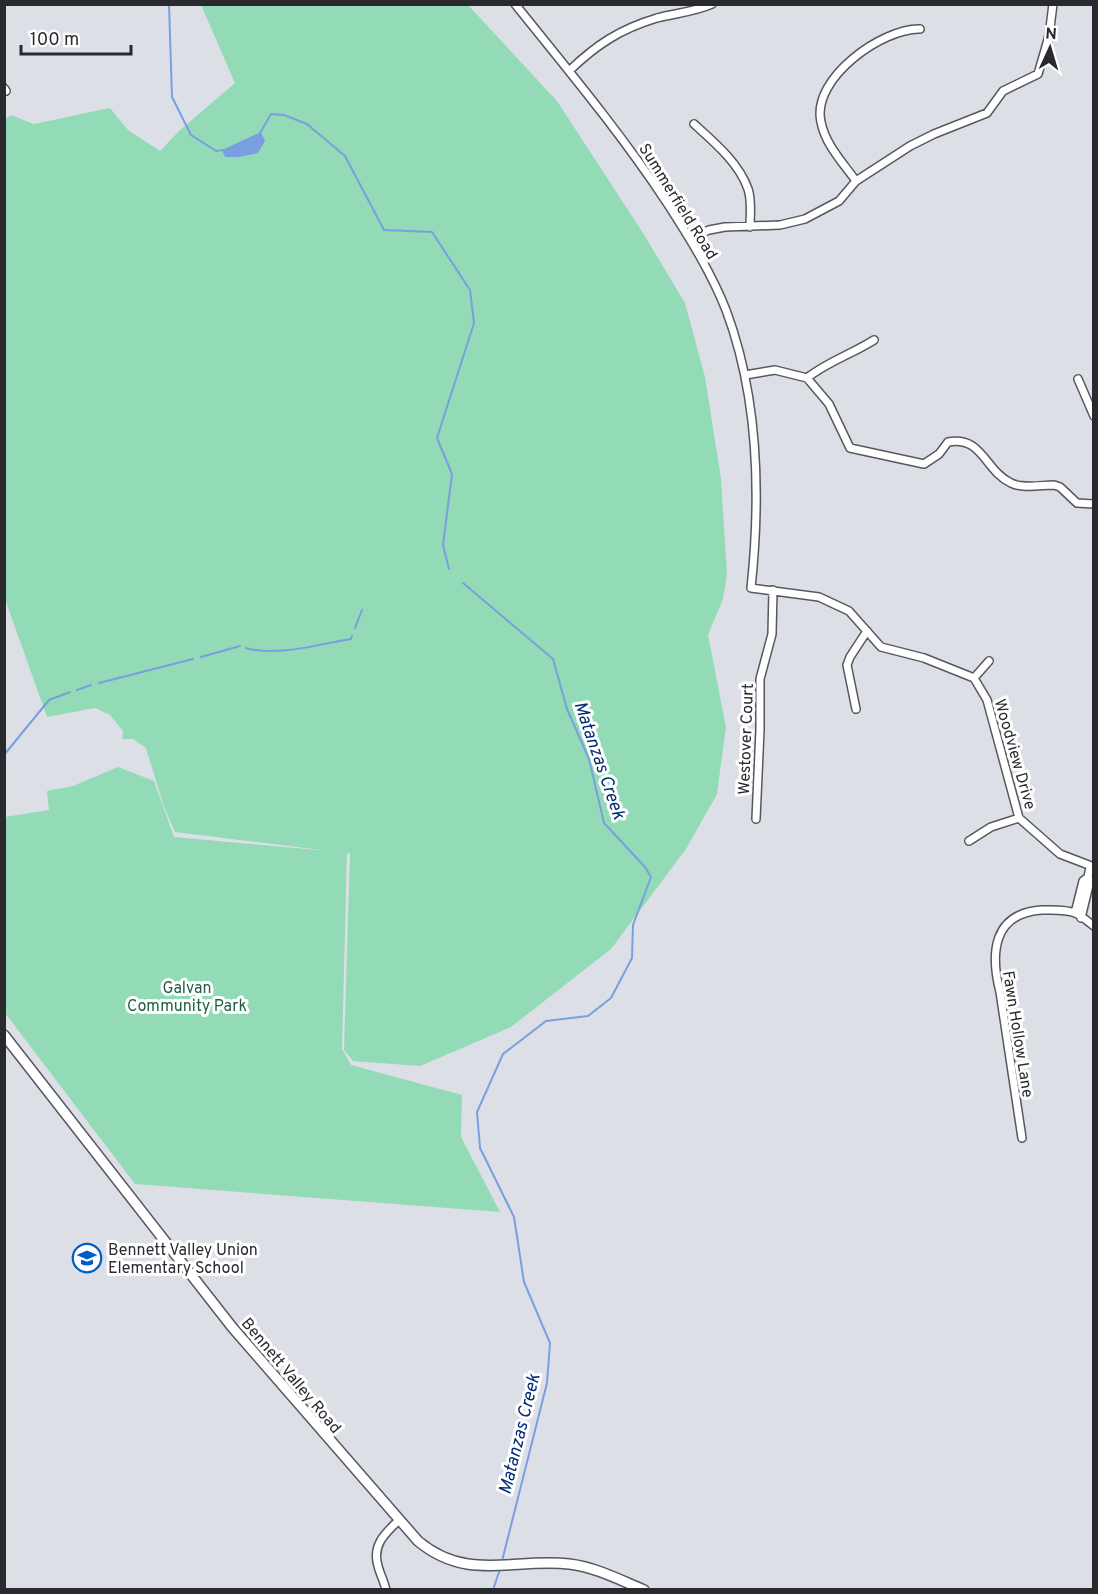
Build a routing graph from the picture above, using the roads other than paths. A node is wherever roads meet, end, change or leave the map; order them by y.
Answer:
1 (515, 4) edge
2 (712, 4) edge
3 (1053, 4) edge
4 (920, 28) dead end
5 (569, 71) junction
6 (694, 124) dead end
7 (856, 182) junction
8 (750, 227) junction
9 (690, 238) junction
10 (874, 340) dead end
11 (745, 375) junction
12 (807, 378) junction
13 (1078, 379) dead end
14 (1094, 416) edge
15 (1094, 504) edge
16 (774, 590) junction
17 (867, 631) junction
18 (989, 661) dead end
19 (974, 678) junction
20 (856, 709) dead end
21 (1019, 818) junction
22 (756, 819) dead end
23 (969, 841) dead end
24 (1091, 867) edge
25 (1078, 915) junction
26 (1094, 926) edge
27 (4, 1035) edge
28 (1022, 1138) dead end
29 (398, 1521) junction
30 (386, 1590) edge
31 (644, 1590) edge

1 - 5 street, Summerfield Road
2 - 5 street
3 - 7 street
4 - 7 street
5 - 9 street, Summerfield Road
6 - 8 street
7 - 8 street
8 - 9 street
9 - 11 street, Summerfield Road
10 - 12 street
11 - 12 street
11 - 16 street, Summerfield Road
12 - 15 street
13 - 14 street
16 - 17 street
16 - 22 street, Westover Court
17 - 19 street
17 - 20 street
18 - 19 street
19 - 21 street, Woodview Drive
21 - 23 street
21 - 24 street, Woodview Drive
24 - 25 street
25 - 26 street, Fawn Hollow Lane
25 - 28 street, Fawn Hollow Lane
27 - 29 street, Bennett Valley Road
29 - 30 street
29 - 31 street, Bennett Valley Road

